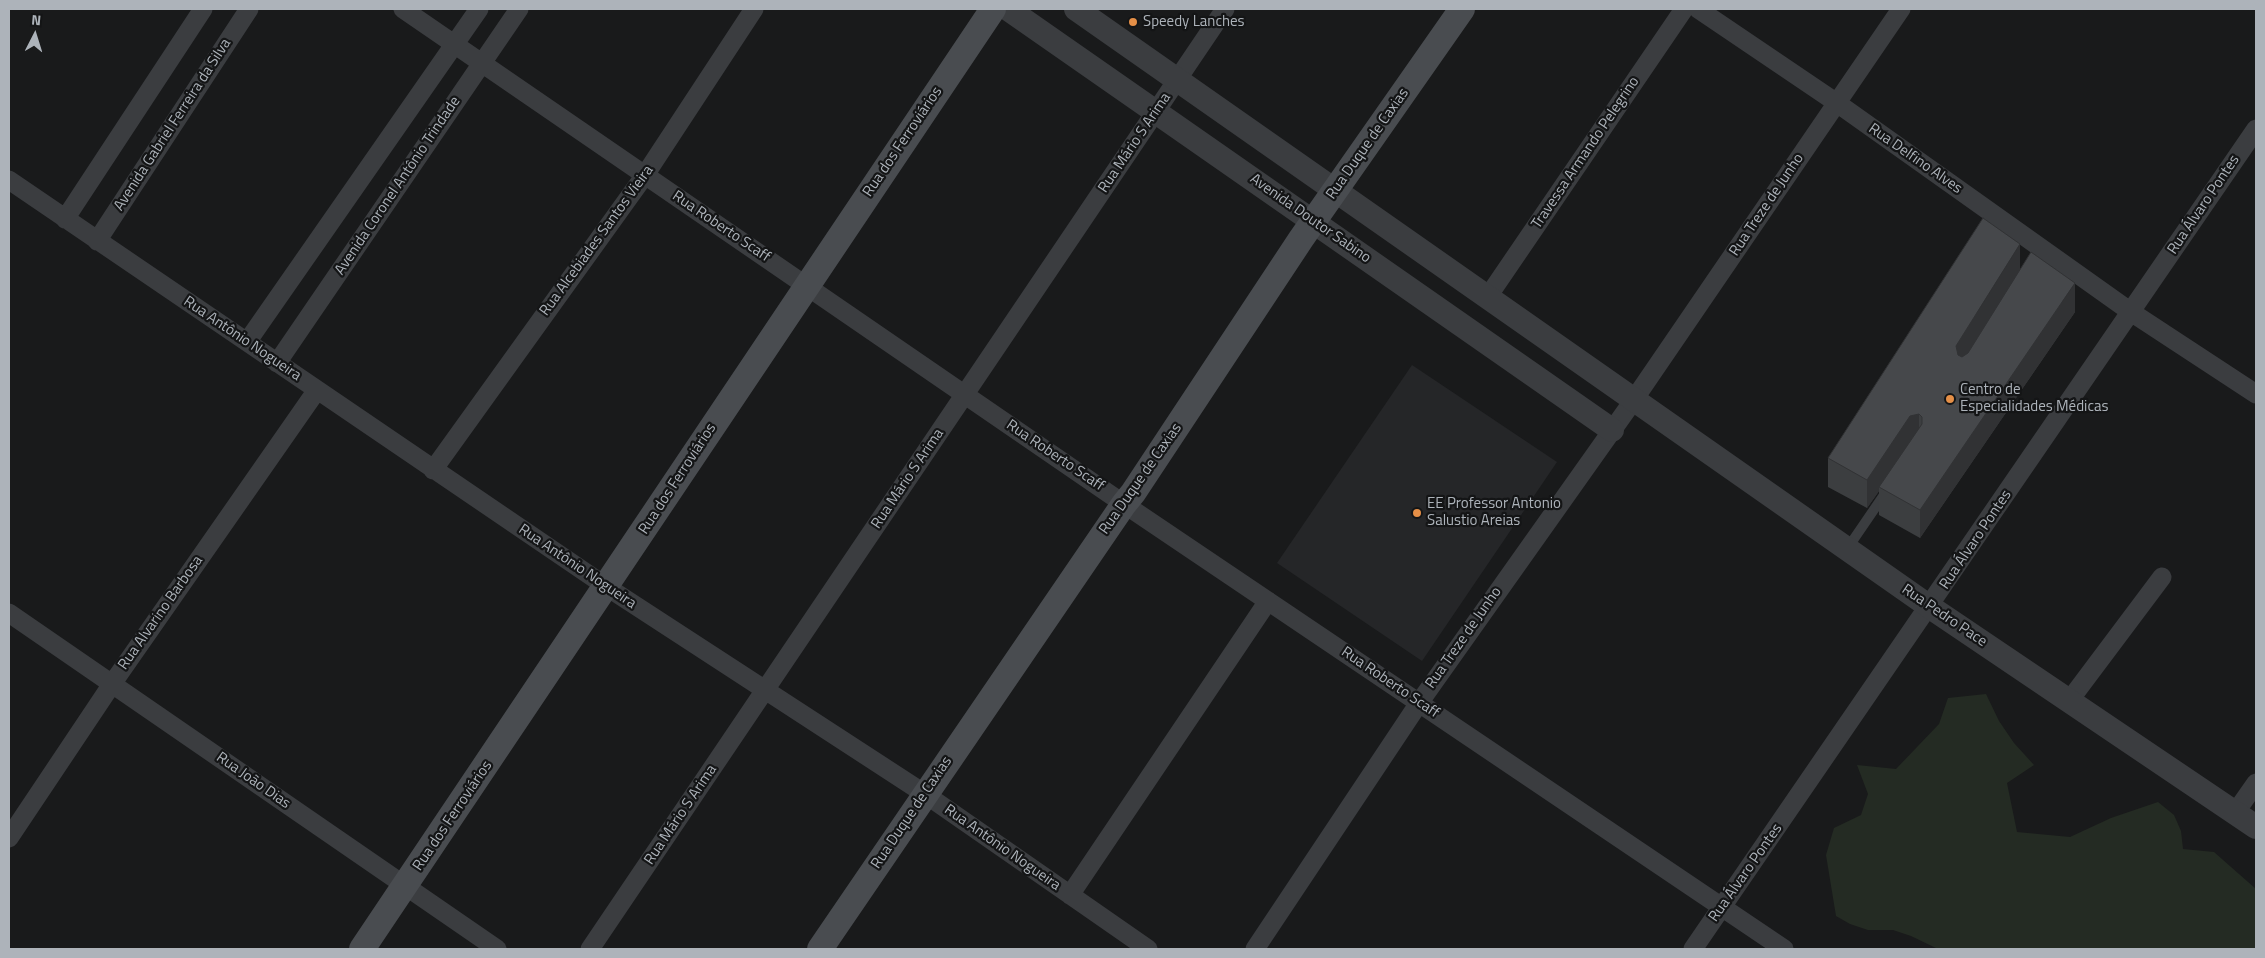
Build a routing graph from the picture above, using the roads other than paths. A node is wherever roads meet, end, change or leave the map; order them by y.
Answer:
1 (203, 9) edge
2 (249, 9) edge
3 (403, 9) edge
4 (479, 9) edge
5 (519, 9) edge
6 (754, 9) edge
7 (993, 9) edge
8 (1008, 9) edge
9 (1076, 9) edge
10 (1225, 9) edge
11 (1462, 9) edge
12 (1684, 9) edge
13 (1698, 9) edge
14 (1901, 9) edge
15 (454, 44) junction
16 (482, 63) junction
17 (1177, 80) junction
18 (1837, 103) junction
19 (1156, 112) junction
20 (2256, 129) edge
21 (645, 175) junction
22 (10, 183) edge
23 (1336, 192) junction
24 (65, 219) junction
25 (1314, 222) junction
26 (97, 241) junction
27 (806, 286) junction
28 (1487, 298) junction
29 (2131, 312) junction
30 (247, 342) junction
31 (277, 363) junction
32 (317, 390) junction
33 (2256, 394) edge
34 (965, 395) junction
35 (1633, 401) junction
36 (1612, 430) junction
37 (434, 470) junction
38 (1894, 479) edge
39 (1124, 504) junction
40 (1847, 549) junction
41 (2162, 577) dead end
42 (607, 587) junction
43 (1268, 601) junction
44 (1930, 607) junction
45 (9, 613) edge
46 (112, 684) junction
47 (764, 691) junction
48 (2068, 701) junction
49 (1419, 703) junction
50 (2256, 783) edge
51 (925, 794) junction
52 (2235, 813) junction
53 (2256, 828) edge
54 (9, 838) edge
55 (405, 886) junction
56 (1070, 896) junction
57 (1722, 907) junction
58 (362, 949) edge
59 (497, 949) edge
60 (590, 949) edge
61 (820, 949) edge
62 (1148, 949) edge
63 (1255, 949) edge
64 (1693, 949) edge
65 (1784, 949) edge

1 - 24 street
2 - 26 street, Avenida Gabriel Ferreira da Silva
3 - 15 street, Rua Roberto Scaff
4 - 15 street
5 - 16 street, Avenida Coronel Antônio Trindade
6 - 21 street, Rua Alcebiades Santos Vieira
7 - 27 main road, Rua dos Ferroviários
8 - 19 street, Avenida Doutor Sabino
9 - 17 street
10 - 17 street, Rua Mário S Arima
11 - 23 main road, Rua Duque de Caxias
12 - 28 street, Travessa Armando Pelegrino
13 - 18 street, Rua Delfino Alves
14 - 18 street, Rua Treze de Junho
15 - 16 street, Rua Roberto Scaff
15 - 30 street
16 - 21 street, Rua Roberto Scaff
16 - 31 street, Avenida Coronel Antônio Trindade
17 - 19 street, Rua Mário S Arima
17 - 23 street
18 - 29 street, Rua Delfino Alves
18 - 35 street, Rua Treze de Junho
19 - 25 street, Avenida Doutor Sabino
19 - 34 street, Rua Mário S Arima
20 - 29 street, Rua Álvaro Pontes
21 - 27 street, Rua Roberto Scaff
21 - 37 street, Rua Alcebiades Santos Vieira
22 - 24 street, Rua Antônio Nogueira
23 - 25 main road, Rua Duque de Caxias
23 - 28 street
24 - 26 street, Rua Antônio Nogueira
25 - 36 street, Avenida Doutor Sabino
25 - 39 main road, Rua Duque de Caxias
26 - 30 street, Rua Antônio Nogueira
27 - 34 street, Rua Roberto Scaff
27 - 42 main road, Rua dos Ferroviários
28 - 35 street
29 - 33 street, Rua Delfino Alves
29 - 44 street, Rua Álvaro Pontes
30 - 31 street, Rua Antônio Nogueira
31 - 32 street, Rua Antônio Nogueira
32 - 37 street, Rua Antônio Nogueira
32 - 46 street, Rua Alvarino Barbosa
34 - 39 street, Rua Roberto Scaff
34 - 47 street, Rua Mário S Arima
35 - 36 street, Rua Treze de Junho
35 - 40 street, Rua Pedro Pace
36 - 49 street, Rua Treze de Junho
37 - 42 street, Rua Antônio Nogueira
38 - 40 lane
39 - 43 street, Rua Roberto Scaff
39 - 51 main road, Rua Duque de Caxias
40 - 44 street, Rua Pedro Pace
41 - 48 street
42 - 47 street, Rua Antônio Nogueira
42 - 55 main road, Rua dos Ferroviários
43 - 49 street, Rua Roberto Scaff
43 - 56 street
44 - 48 street, Rua Pedro Pace
44 - 57 street, Rua Álvaro Pontes
45 - 46 street, Rua João Dias
46 - 54 street, Rua Alvarino Barbosa
46 - 55 street, Rua João Dias
47 - 51 street, Rua Antônio Nogueira
47 - 60 street, Rua Mário S Arima
48 - 52 street, Rua Pedro Pace
49 - 57 street, Rua Roberto Scaff
49 - 63 street, Rua Treze de Junho
50 - 52 street
51 - 56 street, Rua Antônio Nogueira
51 - 61 main road, Rua Duque de Caxias
52 - 53 street, Rua Pedro Pace
55 - 58 main road, Rua dos Ferroviários
55 - 59 street, Rua João Dias
56 - 62 street, Rua Antônio Nogueira
57 - 64 street, Rua Álvaro Pontes
57 - 65 street, Rua Roberto Scaff

